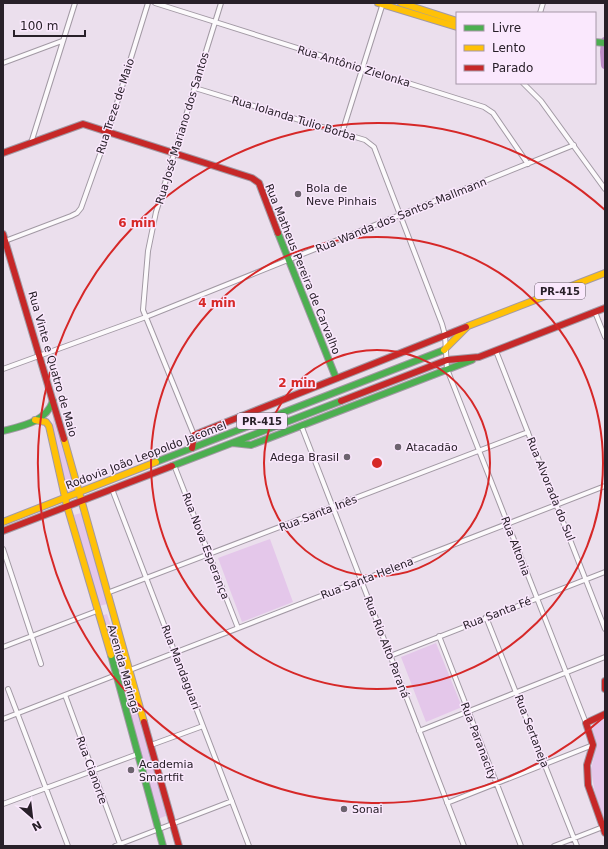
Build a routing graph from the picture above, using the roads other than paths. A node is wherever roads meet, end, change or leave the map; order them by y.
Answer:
1 (75, 3) edge
2 (148, 3) edge
3 (154, 3) edge
4 (221, 3) edge
5 (401, 3) edge
6 (381, 4) edge
7 (456, 21) edge
8 (215, 22) junction
9 (456, 27) edge
10 (62, 41) junction
11 (3, 63) edge
12 (363, 68) junction
13 (524, 84) edge
14 (195, 88) junction
15 (108, 132) junction
16 (342, 132) junction
17 (31, 143) junction
18 (574, 145) junction
19 (174, 152) junction
20 (3, 153) edge
21 (528, 164) junction
22 (605, 189) edge
23 (402, 215) junction
24 (4, 239) edge
25 (288, 259) junction
26 (605, 273) edge
27 (605, 308) edge
28 (595, 312) junction
29 (146, 317) junction
30 (468, 326) junction
31 (445, 335) junction
32 (605, 338) edge
33 (446, 349) junction
34 (496, 350) junction
35 (40, 356) junction
36 (479, 357) junction
37 (447, 360) junction
38 (3, 369) edge
39 (448, 369) junction
40 (336, 378) junction
41 (53, 400) junction
42 (36, 420) junction
43 (301, 425) junction
44 (3, 431) edge
45 (528, 432) junction
46 (194, 435) junction
47 (231, 443) junction
48 (192, 448) junction
49 (480, 449) junction
50 (174, 465) junction
51 (605, 486) edge
52 (112, 489) junction
53 (78, 492) junction
54 (65, 498) junction
55 (80, 501) junction
56 (558, 504) junction
57 (67, 506) junction
58 (332, 507) junction
59 (3, 522) edge
60 (508, 524) junction
61 (3, 531) edge
62 (3, 549) edge
63 (209, 556) junction
64 (605, 572) edge
65 (147, 579) junction
66 (586, 579) junction
67 (361, 580) junction
68 (107, 593) junction
69 (536, 598) junction
70 (110, 606) junction
71 (97, 611) junction
72 (486, 617) junction
73 (238, 628) junction
74 (605, 629) edge
75 (32, 635) junction
76 (439, 636) junction
77 (3, 647) edge
78 (176, 652) junction
79 (390, 656) junction
80 (605, 657) edge
81 (42, 664) dead end
82 (130, 670) junction
83 (565, 673) junction
84 (116, 675) junction
85 (605, 681) edge
86 (8, 688) dead end
87 (605, 689) edge
88 (516, 691) junction
89 (65, 695) junction
90 (467, 710) junction
91 (17, 714) junction
92 (605, 714) edge
93 (3, 719) edge
94 (586, 723) junction
95 (203, 726) junction
96 (420, 730) junction
97 (151, 745) junction
98 (593, 745) junction
99 (138, 754) junction
100 (545, 764) junction
101 (92, 770) junction
102 (496, 784) junction
103 (45, 788) junction
104 (232, 801) junction
105 (447, 803) junction
106 (3, 804) edge
107 (173, 824) junction
108 (158, 830) junction
109 (604, 830) edge
110 (574, 838) junction
111 (120, 844) junction
112 (68, 846) edge
113 (116, 846) edge
114 (163, 846) edge
115 (179, 846) edge
116 (250, 846) edge
117 (464, 846) edge
118 (521, 846) edge
119 (554, 846) edge
120 (577, 846) edge

1 - 10 street
2 - 15 street, Rua Treze de Maio
3 - 8 street, Rua Antônio Zielonka
4 - 8 street, Rua José Mariano dos Santos
5 - 7 main road
6 - 9 main road
6 - 12 street
8 - 12 street, Rua Antônio Zielonka
8 - 14 street, Rua José Mariano dos Santos
10 - 11 street
10 - 17 street
12 - 16 street
12 - 21 street, Rua Antônio Zielonka
13 - 18 street
14 - 16 street, Rua Iolanda Tulio Borba
14 - 19 street, Rua José Mariano dos Santos
15 - 17 main road, Rua Matheus Pereira de Carvalho
15 - 19 main road, Rua Matheus Pereira de Carvalho
15 - 24 street, Rua Treze de Maio
16 - 23 street, Rua Iolanda Tulio Borba
17 - 20 main road
18 - 21 street, Rua Wanda dos Santos Mallmann
18 - 22 street
19 - 25 main road, Rua Matheus Pereira de Carvalho
19 - 29 street, Rua José Mariano dos Santos
21 - 23 street, Rua Wanda dos Santos Mallmann
23 - 25 street, Rua Wanda dos Santos Mallmann
23 - 31 street, Rua Iolanda Tulio Borba
24 - 35 main road, Rua Vinte e Quatro de Maio
25 - 29 street, Rua Wanda dos Santos Mallmann
25 - 40 main road, Rua Matheus Pereira de Carvalho
26 - 30 main road, Rodovia João Leopoldo Jacomel / PR-415
27 - 28 main road, Rodovia João Leopoldo Jacomel
28 - 32 street
28 - 34 main road, Rodovia João Leopoldo Jacomel
29 - 35 street, Rua Wanda dos Santos Mallmann
29 - 46 street, Rua José Mariano dos Santos
30 - 31 main road, Rodovia João Leopoldo Jacomel
30 - 33 main road, Rodovia João Leopoldo Jacomel / PR-415
31 - 33 street, Rua Iolanda Tulio Borba
31 - 40 main road, Rodovia João Leopoldo Jacomel
33 - 37 street, Rua Iolanda Tulio Borba
33 - 48 main road, Rodovia João Leopoldo Jacomel / PR-415
34 - 36 main road, Rodovia João Leopoldo Jacomel
34 - 45 street, Rua Alvorada do Sul
35 - 38 street, Rua Wanda dos Santos Mallmann
35 - 41 main road, Rua Vinte e Quatro de Maio
36 - 37 main road, Rodovia João Leopoldo Jacomel / PR-415
36 - 39 main road, Rodovia João Leopoldo Jacomel
37 - 39 street, Rua Iolanda Tulio Borba
37 - 47 main road, Rodovia João Leopoldo Jacomel / PR-415
39 - 43 main road, Rodovia João Leopoldo Jacomel
39 - 49 street, Rua Altonia
40 - 46 main road, Rodovia João Leopoldo Jacomel
41 - 42 main road
41 - 53 main road, Rua Vinte e Quatro de Maio
42 - 44 main road
42 - 54 main road, Rua Vinte e Quatro de Maio
43 - 47 main road, Rodovia João Leopoldo Jacomel
43 - 58 street, Rua Rio Alto Paraná
45 - 49 street, Rua Santa Inês
45 - 56 street, Rua Alvorada do Sul
46 - 48 main road
47 - 50 main road, Rodovia João Leopoldo Jacomel / PR-415
48 - 53 main road, Rodovia João Leopoldo Jacomel / PR-415
49 - 58 street, Rua Santa Inês
49 - 60 street, Rua Altonia
50 - 52 main road, Rodovia João Leopoldo Jacomel / PR-415
50 - 63 street, Rua Nova Esperança
51 - 56 street, Rua Santa Helena
52 - 55 main road, Rodovia João Leopoldo Jacomel / PR-415
52 - 65 street, Rua Mandaguari
53 - 54 main road, Rodovia João Leopoldo Jacomel / PR-415
53 - 55 main road, Rua Vinte e Quatro de Maio
54 - 57 main road, Avenida Maringá
54 - 59 main road, Rodovia João Leopoldo Jacomel / PR-415
55 - 57 main road, Rodovia João Leopoldo Jacomel / PR-415
55 - 68 main road, Avenida Maringá
56 - 60 street, Rua Santa Helena
56 - 66 street, Rua Alvorada do Sul
57 - 61 main road, Rodovia João Leopoldo Jacomel / PR-415
57 - 71 main road, Avenida Maringá
58 - 63 street, Rua Santa Inês
58 - 67 street, Rua Rio Alto Paraná
60 - 67 street, Rua Santa Helena
60 - 69 street, Rua Altonia
62 - 75 street
63 - 65 street, Rua Santa Inês
63 - 73 street, Rua Nova Esperança
64 - 66 street, Rua Santa Fé
65 - 68 street, Rua Santa Inês
65 - 78 street, Rua Mandaguari
66 - 69 street, Rua Santa Fé
66 - 74 street, Rua Alvorada do Sul
67 - 73 street, Rua Santa Helena
67 - 79 street, Rua Rio Alto Paraná
68 - 70 main road, Avenida Maringá
69 - 72 street, Rua Santa Fé
69 - 83 street, Rua Altonia
70 - 71 main road
70 - 82 main road, Avenida Maringá
71 - 75 street
71 - 84 main road, Avenida Maringá
72 - 76 street, Rua Santa Fé
72 - 88 street, Rua Sertaneja
73 - 78 street, Rua Santa Helena
75 - 77 street
75 - 81 street
76 - 79 street, Rua Santa Fé
76 - 90 street, Rua Paranacity
78 - 82 street, Rua Santa Helena
78 - 95 street, Rua Mandaguari
79 - 96 street, Rua Rio Alto Paraná
80 - 83 street
82 - 84 main road
82 - 97 main road, Avenida Maringá
83 - 88 street
83 - 94 street, Rua Altonia
84 - 89 street
84 - 99 main road, Avenida Maringá
85 - 87 main road
86 - 91 street
88 - 90 street
88 - 100 street, Rua Sertaneja
89 - 91 street
89 - 101 street, Rua Cianorte
90 - 96 street
90 - 102 street, Rua Paranacity
91 - 93 street
91 - 103 street
92 - 94 main road
94 - 98 main road
95 - 97 street
95 - 104 street, Rua Mandaguari
96 - 105 street, Rua Rio Alto Paraná
97 - 107 main road, Avenida Maringá
98 - 100 street
98 - 109 main road
99 - 101 street
99 - 108 main road, Avenida Maringá
100 - 102 street
100 - 110 street, Rua Sertaneja
101 - 103 street
101 - 111 street, Rua Cianorte
102 - 105 street
102 - 118 street, Rua Paranacity
103 - 106 street
103 - 112 street
104 - 107 street
104 - 116 street, Rua Mandaguari
105 - 117 street, Rua Rio Alto Paraná
107 - 108 street
107 - 115 main road, Avenida Maringá
108 - 111 street
108 - 114 main road, Avenida Maringá
109 - 110 street
110 - 119 street
110 - 120 street, Rua Sertaneja
111 - 113 street

